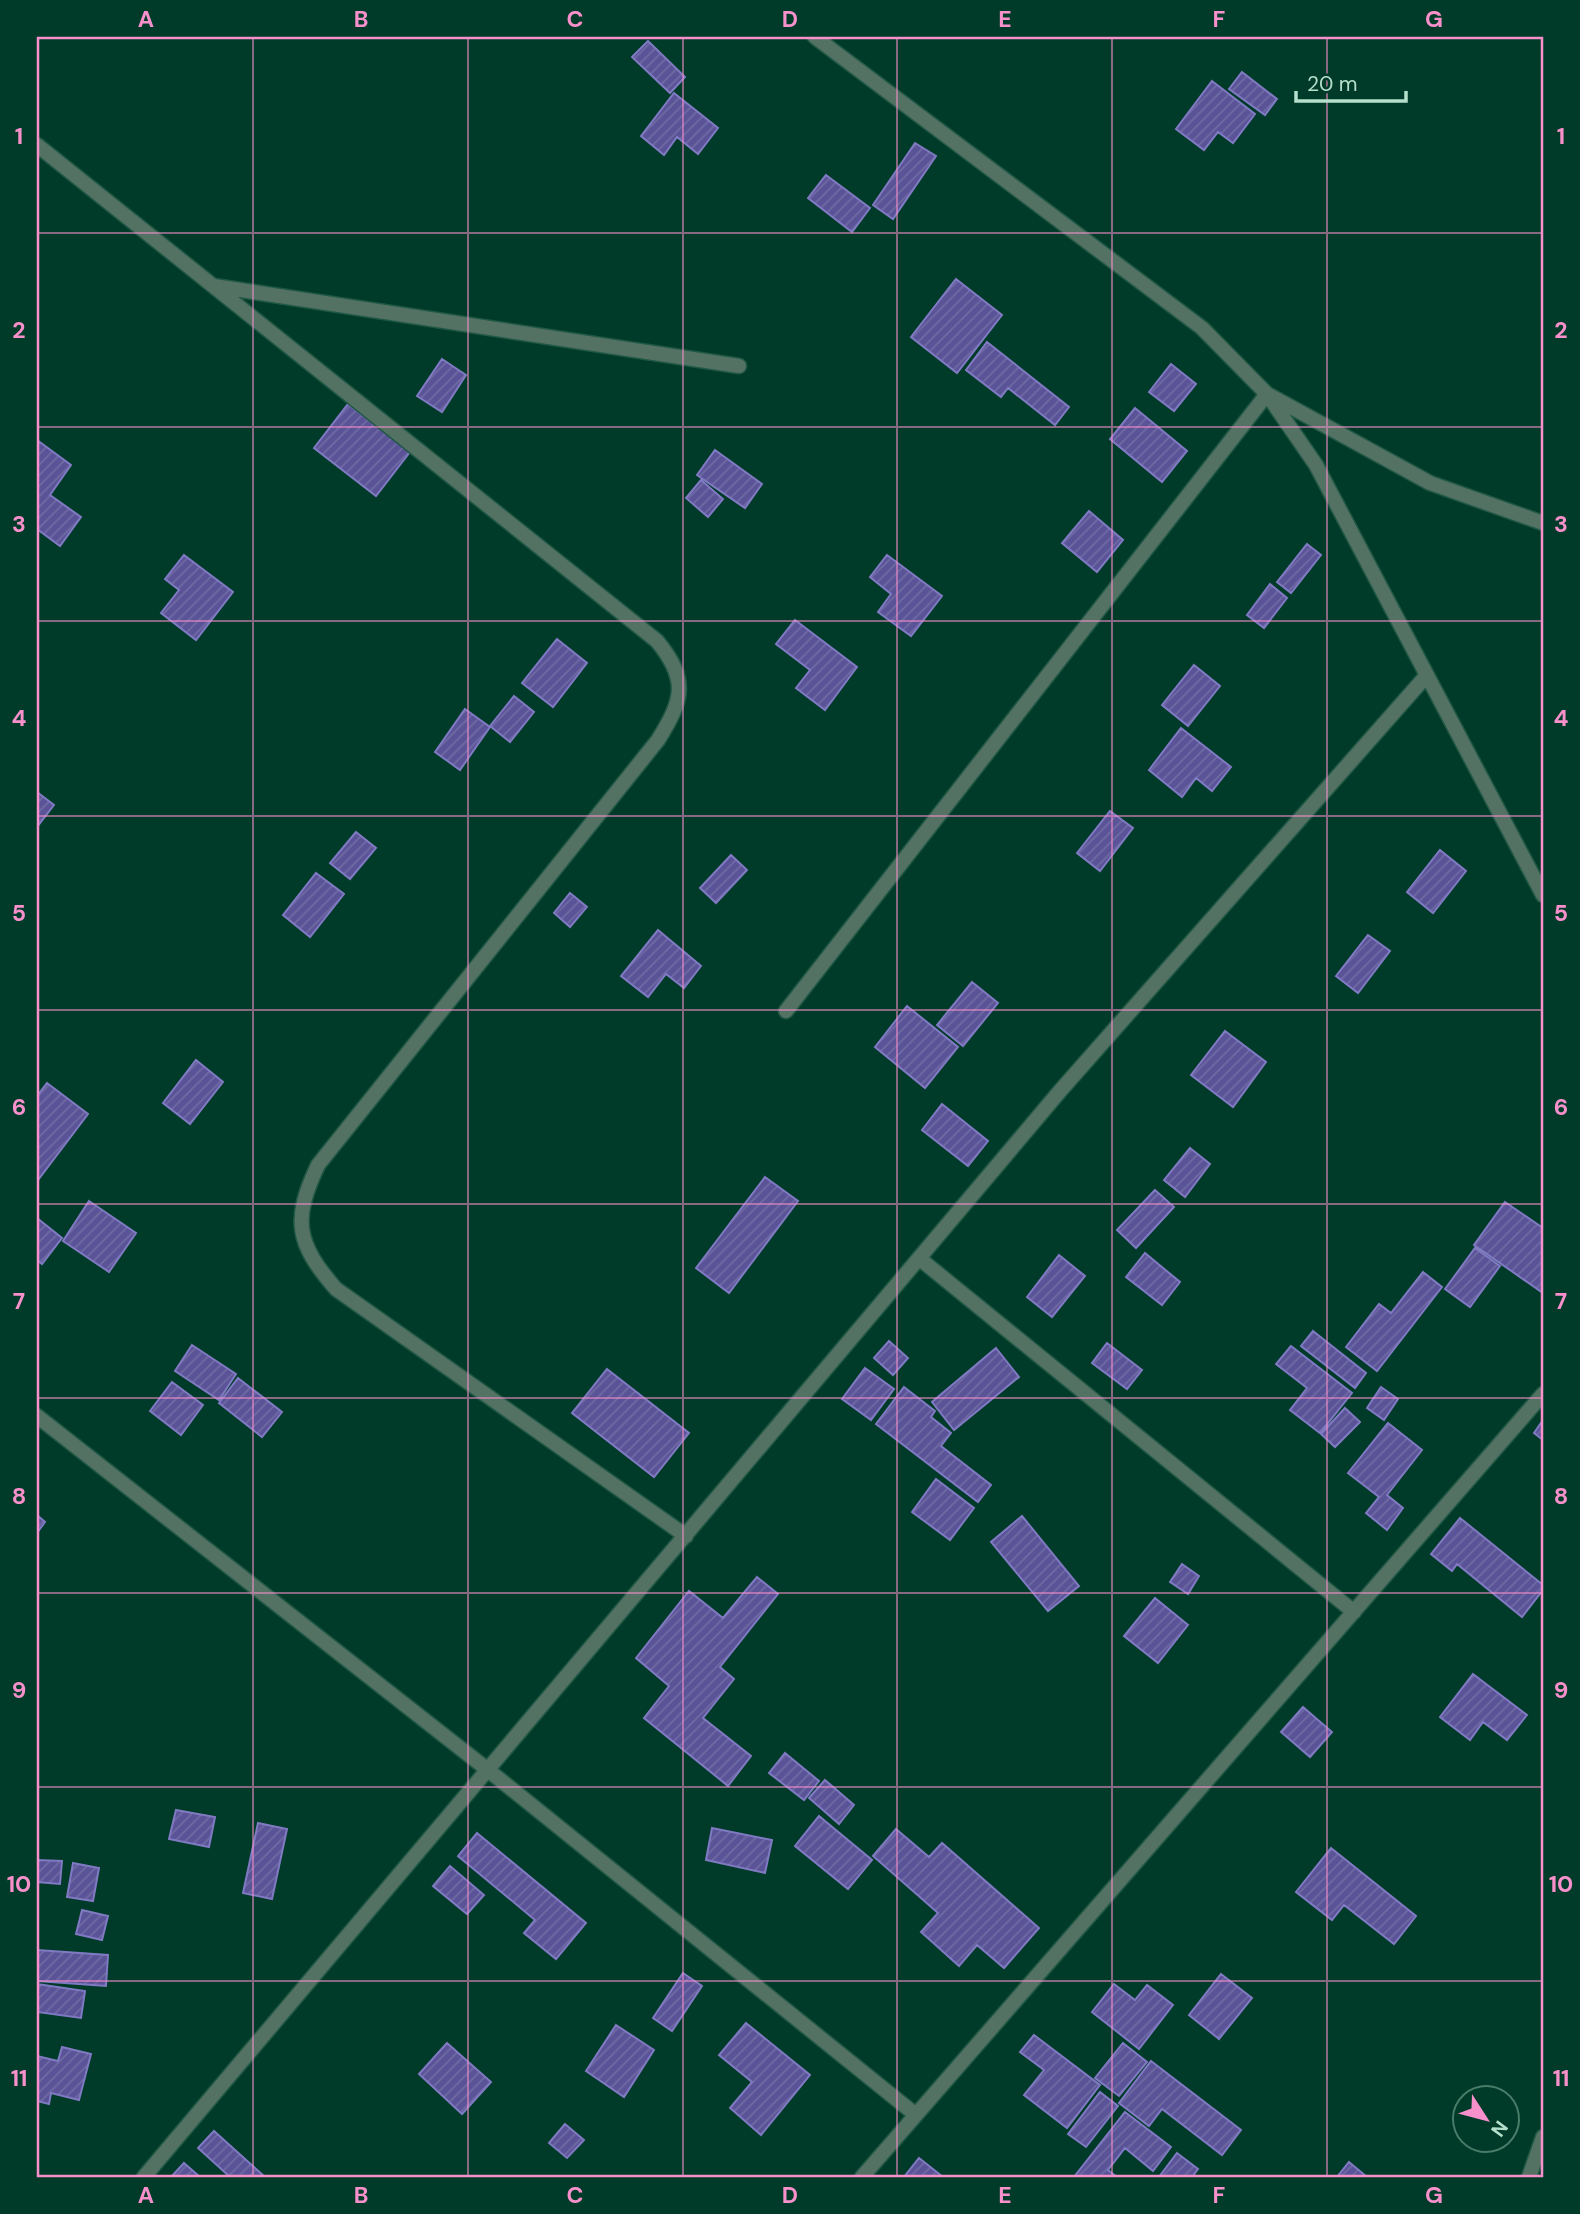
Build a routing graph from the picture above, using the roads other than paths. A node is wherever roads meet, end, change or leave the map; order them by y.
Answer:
1 (815, 37) edge
2 (37, 145) edge
3 (213, 286) junction
4 (739, 366) dead end
5 (1267, 394) junction
6 (1543, 523) edge
7 (1427, 675) junction
8 (1543, 895) edge
9 (786, 1011) dead end
10 (920, 1259) junction
11 (1543, 1394) edge
12 (37, 1416) edge
13 (686, 1536) junction
14 (1354, 1612) junction
15 (488, 1770) junction
16 (916, 2115) junction
17 (1543, 2137) edge
18 (144, 2177) edge
19 (862, 2177) edge
20 (1529, 2177) edge

1 - 5 street
2 - 3 street
3 - 4 street
3 - 13 street
5 - 6 street
5 - 7 street
5 - 9 street
7 - 8 street
7 - 10 street
10 - 13 street
10 - 14 street
11 - 14 street
12 - 15 street
13 - 15 street
14 - 16 street
15 - 16 street
15 - 18 street
16 - 19 street
17 - 20 street

